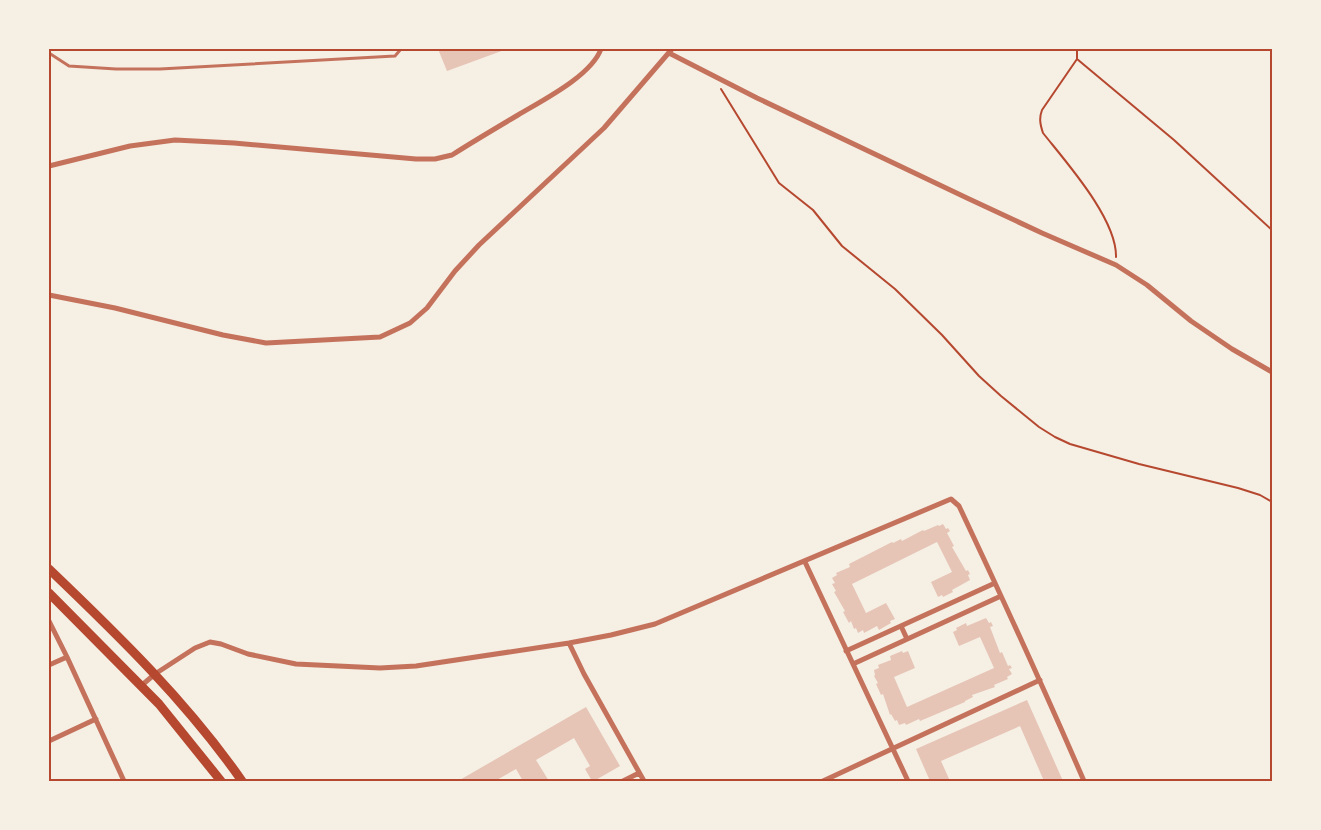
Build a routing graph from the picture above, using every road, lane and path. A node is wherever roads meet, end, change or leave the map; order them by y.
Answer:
1 (401, 49) edge
2 (602, 49) edge
3 (1077, 49) edge
4 (670, 51) edge
5 (49, 52) edge
6 (1078, 59) junction
7 (712, 75) junction
8 (49, 166) edge
9 (1272, 230) edge
10 (1116, 265) junction
11 (49, 295) edge
12 (1272, 372) edge
13 (1272, 502) edge
14 (805, 562) junction
15 (49, 569) edge
16 (995, 583) junction
17 (49, 593) edge
18 (1001, 596) junction
19 (49, 621) edge
20 (901, 626) junction
21 (907, 639) junction
22 (569, 643) junction
23 (846, 651) junction
24 (67, 657) junction
25 (852, 664) junction
26 (49, 665) edge
27 (155, 674) junction
28 (1040, 680) junction
29 (142, 686) junction
30 (96, 719) junction
31 (49, 740) edge
32 (892, 748) junction
33 (639, 773) junction
34 (123, 781) edge
35 (221, 781) edge
36 (242, 781) edge
37 (623, 781) edge
38 (644, 781) edge
39 (823, 781) edge
40 (908, 781) edge
41 (1084, 781) edge

1 - 5 lane
2 - 8 street
3 - 6 path
4 - 7 street
4 - 11 street
6 - 9 path
6 - 10 path
7 - 10 street
7 - 13 path
10 - 12 street
14 - 16 street
14 - 22 street
14 - 23 street
15 - 27 main road
16 - 18 street
16 - 20 street
17 - 29 main road
18 - 21 street
18 - 28 street
19 - 24 street
20 - 21 street
20 - 23 street
21 - 25 street
22 - 27 street
22 - 33 street
23 - 25 street
24 - 26 street
24 - 30 street
25 - 32 street
27 - 29 street
27 - 36 main road
28 - 32 street
28 - 41 street
29 - 35 main road
30 - 31 street
30 - 34 street
32 - 39 street
32 - 40 street
33 - 37 street
33 - 38 street

